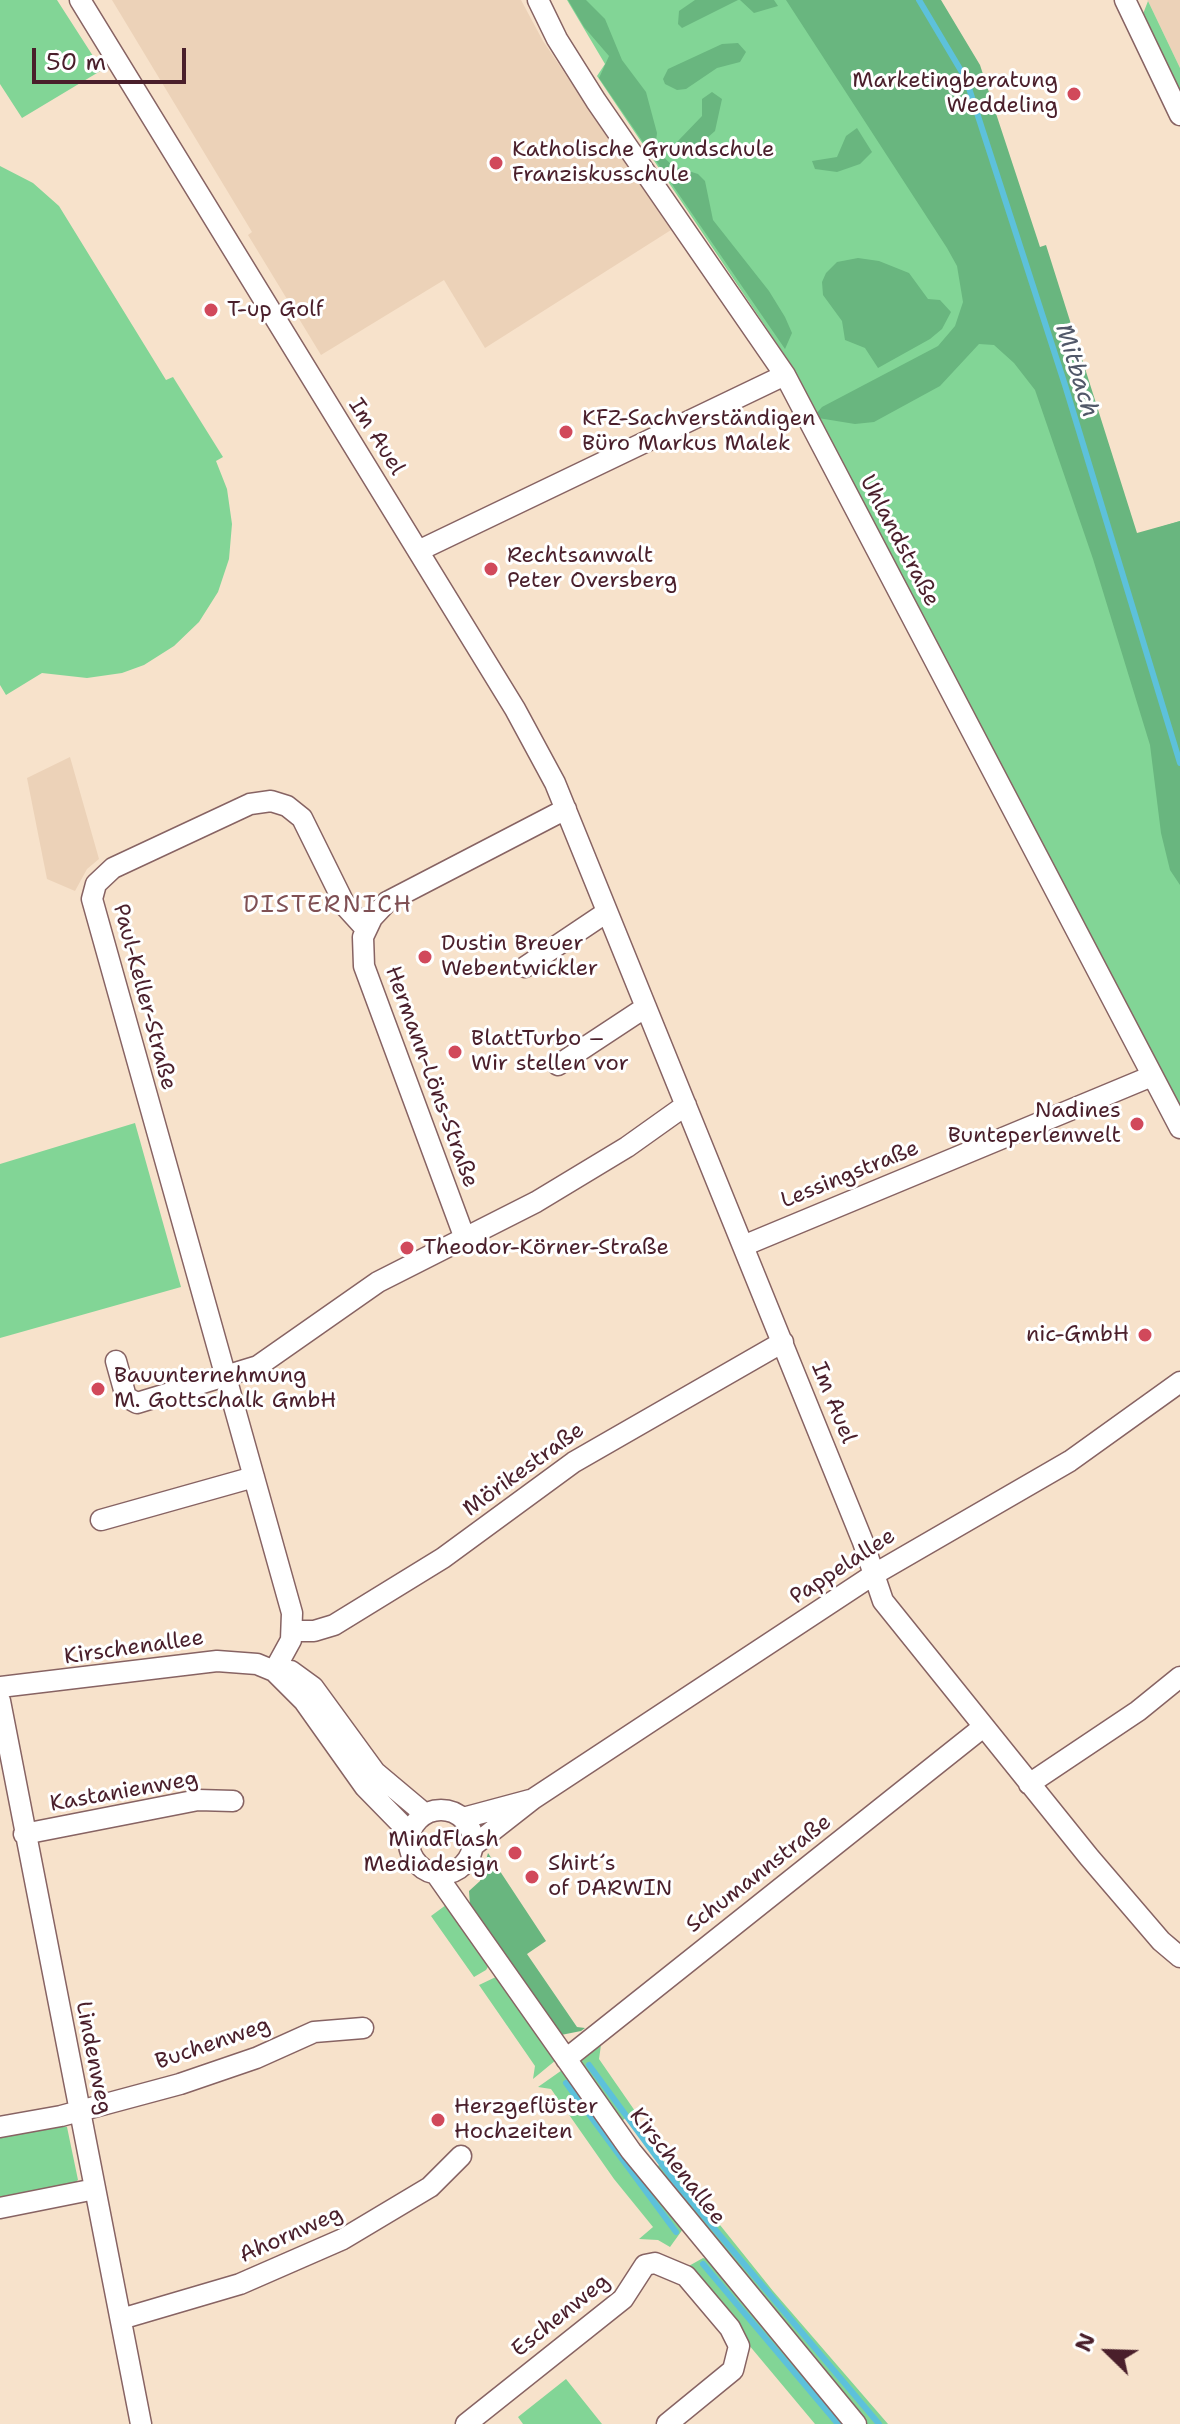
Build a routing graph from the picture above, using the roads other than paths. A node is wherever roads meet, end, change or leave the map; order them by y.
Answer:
1 (80, 0) edge
2 (538, 0) edge
3 (1125, 0) edge
4 (1180, 115) edge
5 (785, 375) junction
6 (418, 551) junction
7 (566, 809) junction
8 (607, 912) junction
9 (366, 929) junction
10 (525, 967) dead end
11 (646, 1007) junction
12 (558, 1065) dead end
13 (1152, 1076) junction
14 (686, 1105) junction
15 (1180, 1128) edge
16 (464, 1236) junction
17 (743, 1246) junction
18 (783, 1342) junction
19 (116, 1361) dead end
20 (227, 1378) junction
21 (1180, 1382) edge
22 (254, 1477) junction
23 (101, 1520) dead end
24 (873, 1575) junction
25 (294, 1631) junction
26 (274, 1671) junction
27 (1180, 1677) edge
28 (0, 1687) edge
29 (0, 1701) edge
30 (982, 1728) junction
31 (1029, 1784) junction
32 (533, 1799) junction
33 (233, 1801) dead end
34 (425, 1814) junction
35 (463, 1818) junction
36 (410, 1833) junction
37 (24, 1834) junction
38 (468, 1855) junction
39 (436, 1874) junction
40 (474, 1928) junction
41 (1180, 1957) edge
42 (363, 2028) dead end
43 (566, 2059) junction
44 (79, 2110) junction
45 (0, 2127) edge
46 (461, 2156) dead end
47 (95, 2189) junction
48 (0, 2208) edge
49 (121, 2319) junction
50 (141, 2424) edge
51 (466, 2424) edge
52 (667, 2424) edge
53 (856, 2424) edge

1 - 6 street, Im Auel
2 - 5 street, Uhlandstraße
3 - 4 street
5 - 6 street
5 - 13 street, Uhlandstraße
6 - 7 street, Im Auel
7 - 8 street, Im Auel
7 - 9 street
8 - 10 street
8 - 11 street, Im Auel
9 - 16 street, Hermann-Löns-Straße
9 - 20 street, Paul-Keller-Straße
11 - 12 street
11 - 14 street, Im Auel
13 - 15 street, Uhlandstraße
13 - 17 street, Lessingstraße
14 - 16 street
14 - 17 street, Im Auel
16 - 20 street
17 - 18 street, Im Auel
18 - 24 street, Im Auel
18 - 25 street, Mörikestraße
19 - 20 street
20 - 22 street, Paul-Keller-Straße
21 - 24 street, Pappelallee
22 - 23 street
22 - 25 street, Paul-Keller-Straße
24 - 30 street, Im Auel
24 - 32 street, Pappelallee
25 - 26 street
26 - 28 street, Kirschenallee
26 - 34 street, Kirschenallee
26 - 36 street
27 - 31 street
29 - 37 street, Lindenweg
30 - 31 street, Im Auel
30 - 43 street, Schumannstraße
31 - 41 street, Im Auel
32 - 35 street, Pappelallee
32 - 38 street, Pappelallee
33 - 37 street, Kastanienweg
34 - 35 street
34 - 36 street
35 - 38 street
36 - 39 street
37 - 44 street, Lindenweg
38 - 39 street
38 - 40 street, Kirschenallee
39 - 40 street, Kirschenallee
40 - 43 street, Kirschenallee
42 - 44 street, Buchenweg
43 - 53 street, Kirschenallee
44 - 45 street, Buchenweg
44 - 47 street, Lindenweg
46 - 49 street, Ahornweg
47 - 48 street
47 - 49 street, Lindenweg
49 - 50 street, Lindenweg
51 - 52 street, Eschenweg

